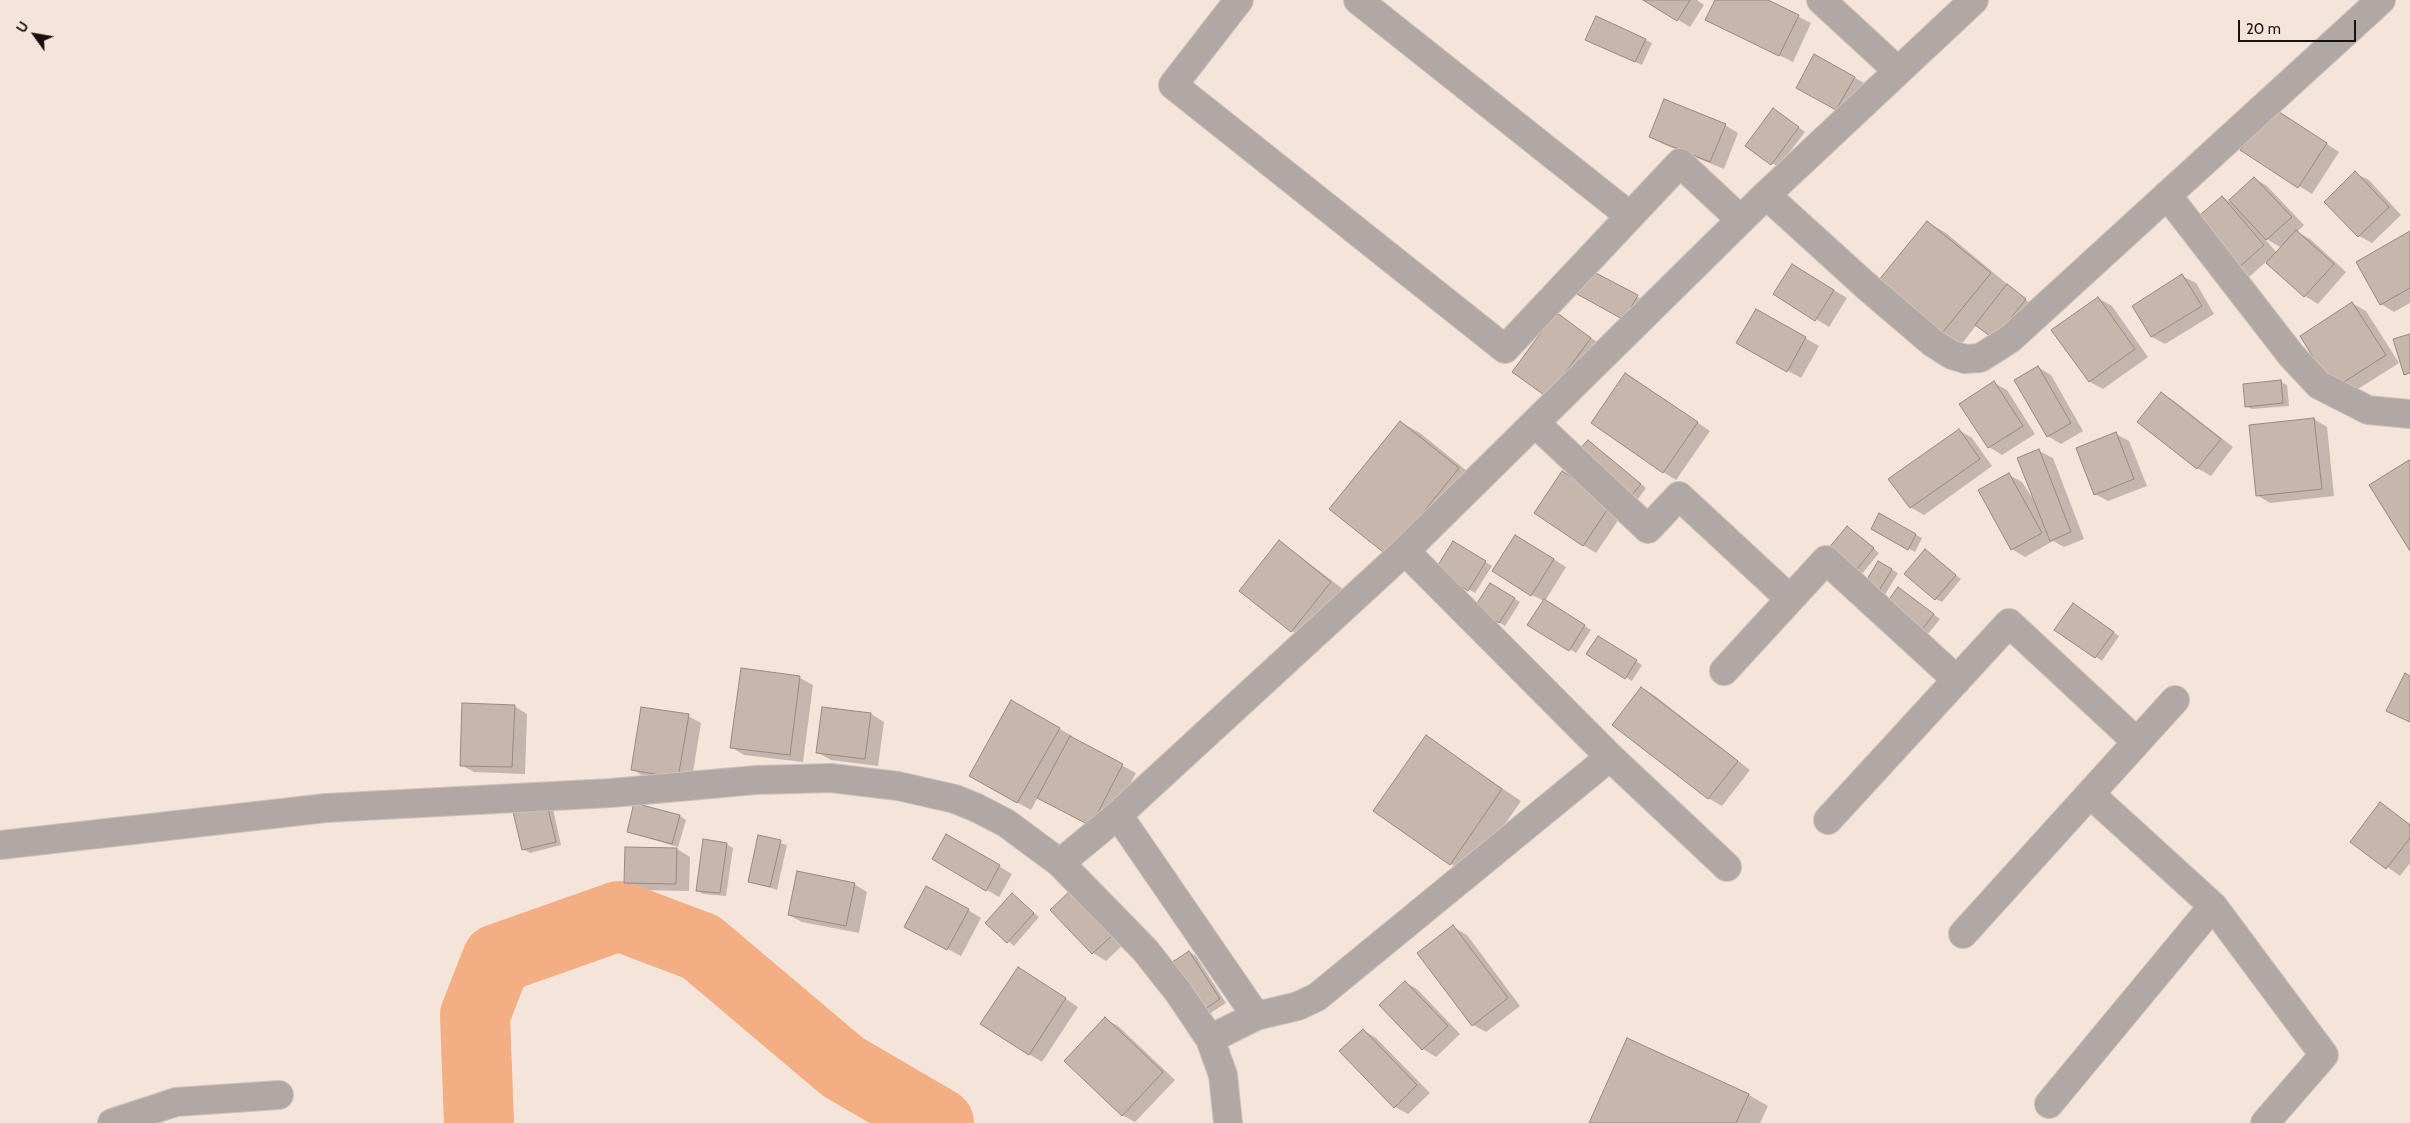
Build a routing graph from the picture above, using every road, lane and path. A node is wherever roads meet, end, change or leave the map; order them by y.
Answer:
1 (1239, 0) edge
2 (1358, 0) edge
3 (1821, 0) edge
4 (1974, 0) edge
5 (2381, 0) edge
6 (1898, 71) junction
7 (1766, 195) junction
8 (2167, 195) junction
9 (1630, 216) junction
10 (1741, 220) junction
11 (2410, 414) edge
12 (1535, 423) junction
13 (1405, 552) junction
14 (1790, 599) junction
15 (1724, 671) dead end
16 (1957, 680) junction
17 (2175, 700) dead end
18 (2137, 742) junction
19 (1610, 757) junction
20 (2090, 794) junction
21 (1828, 820) dead end
22 (1109, 822) junction
23 (0, 845) edge
24 (1068, 856) junction
25 (1727, 867) dead end
26 (2213, 906) junction
27 (1964, 934) dead end
28 (1234, 1027) junction
29 (280, 1094) dead end
30 (2049, 1104) dead end
31 (1229, 1122) edge
32 (112, 1123) edge
33 (2265, 1123) edge

1 - 9 street
2 - 9 street
3 - 6 street
4 - 6 street
5 - 8 street
6 - 7 street
7 - 8 street
7 - 10 street
8 - 11 street
9 - 10 street
10 - 12 street
12 - 13 street
12 - 14 street
13 - 19 street
13 - 22 street
14 - 15 street
14 - 16 street
16 - 18 street
16 - 21 street
17 - 18 street
18 - 20 street
19 - 25 street
19 - 28 street
20 - 26 street
20 - 27 street
22 - 24 street
22 - 28 street
23 - 24 street
24 - 28 street
26 - 30 street
26 - 33 street
28 - 31 street
29 - 32 street

